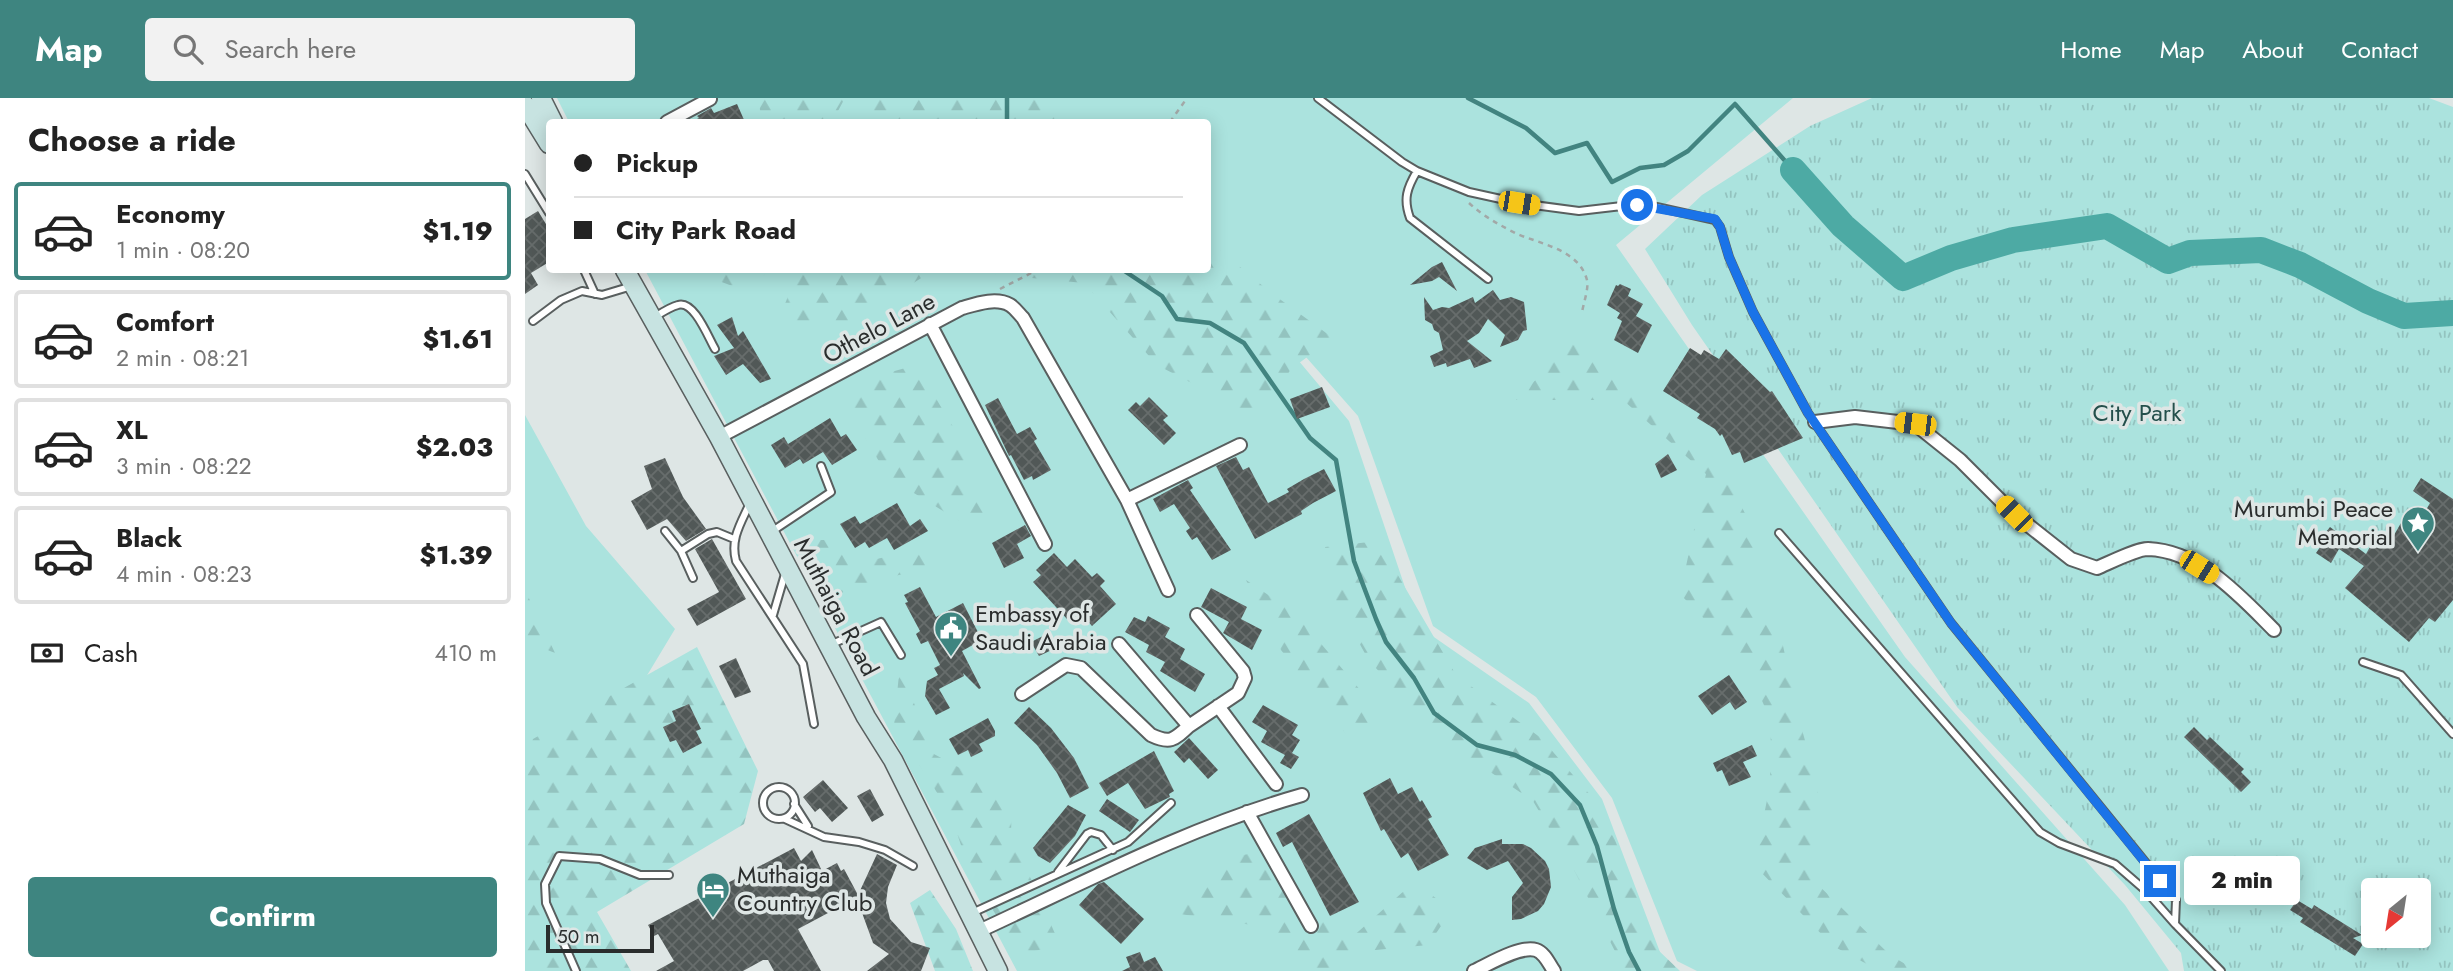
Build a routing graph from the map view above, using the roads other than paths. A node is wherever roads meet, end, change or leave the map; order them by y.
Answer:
1 (541, 98) edge
2 (1318, 98) edge
3 (710, 99) edge
4 (525, 105) edge
5 (552, 119) edge
6 (673, 119) edge
7 (546, 139) edge
8 (1417, 171) junction
9 (525, 174) edge
10 (546, 208) edge
11 (586, 273) edge
12 (629, 277) edge
13 (1488, 279) dead end
14 (596, 294) junction
15 (652, 318) junction
16 (533, 321) dead end
17 (930, 324) junction
18 (715, 349) dead end
19 (1815, 422) junction
20 (719, 438) junction
21 (1240, 445) dead end
22 (821, 466) dead end
23 (751, 500) junction
24 (1127, 500) junction
25 (665, 531) dead end
26 (769, 533) junction
27 (1779, 533) dead end
28 (734, 539) junction
29 (1045, 544) dead end
30 (681, 551) junction
31 (787, 569) junction
32 (693, 578) dead end
33 (1168, 590) dead end
34 (773, 615) junction
35 (1197, 615) dead end
36 (2274, 630) dead end
37 (1119, 644) dead end
38 (828, 646) junction
39 (901, 654) dead end
40 (2363, 662) dead end
41 (1022, 694) dead end
42 (1218, 706) junction
43 (814, 724) dead end
44 (1189, 726) junction
45 (2453, 734) edge
46 (1276, 784) dead end
47 (1302, 795) dead end
48 (1171, 803) dead end
49 (795, 804) junction
50 (1247, 811) junction
51 (785, 818) junction
52 (809, 827) junction
53 (1113, 849) junction
54 (913, 866) dead end
55 (670, 875) dead end
56 (1056, 875) junction
57 (969, 914) junction
58 (2175, 924) junction
59 (1311, 926) dead end
60 (977, 932) junction
61 (993, 968) edge
62 (576, 971) edge
63 (1474, 971) edge
64 (1554, 971) edge
65 (2221, 971) edge

1 - 5 main road
2 - 8 lane
3 - 6 street
4 - 7 main road
8 - 13 lane
8 - 19 lane
9 - 10 lane
11 - 14 lane
12 - 14 lane
12 - 15 main road, Muthaiga Road
14 - 16 lane
15 - 18 lane
15 - 20 main road, Muthaiga Road
17 - 20 street, Othelo Lane
17 - 24 street, Othelo Lane
17 - 29 street
19 - 36 street
19 - 58 lane
20 - 23 main road, Muthaiga Road
21 - 24 street
22 - 26 lane
23 - 26 main road, Muthaiga Road
23 - 28 lane
24 - 33 street
25 - 30 lane
26 - 31 main road, Muthaiga Road
27 - 58 lane
28 - 30 lane
28 - 34 lane
30 - 32 lane
31 - 34 lane
31 - 38 main road, Muthaiga Road
34 - 43 lane
35 - 42 street
37 - 44 street
38 - 39 lane
38 - 57 main road, Muthaiga Road
40 - 45 lane
41 - 44 street
42 - 44 street
42 - 46 street
47 - 50 street
48 - 53 lane
49 - 51 lane
49 - 51 lane
49 - 52 lane
50 - 59 street
50 - 60 street
51 - 52 lane
52 - 54 lane
53 - 56 lane
53 - 56 lane
55 - 62 lane
56 - 57 lane
57 - 60 main road, Muthaiga Road
58 - 65 lane
60 - 61 main road, Muthaiga Road
63 - 64 street

